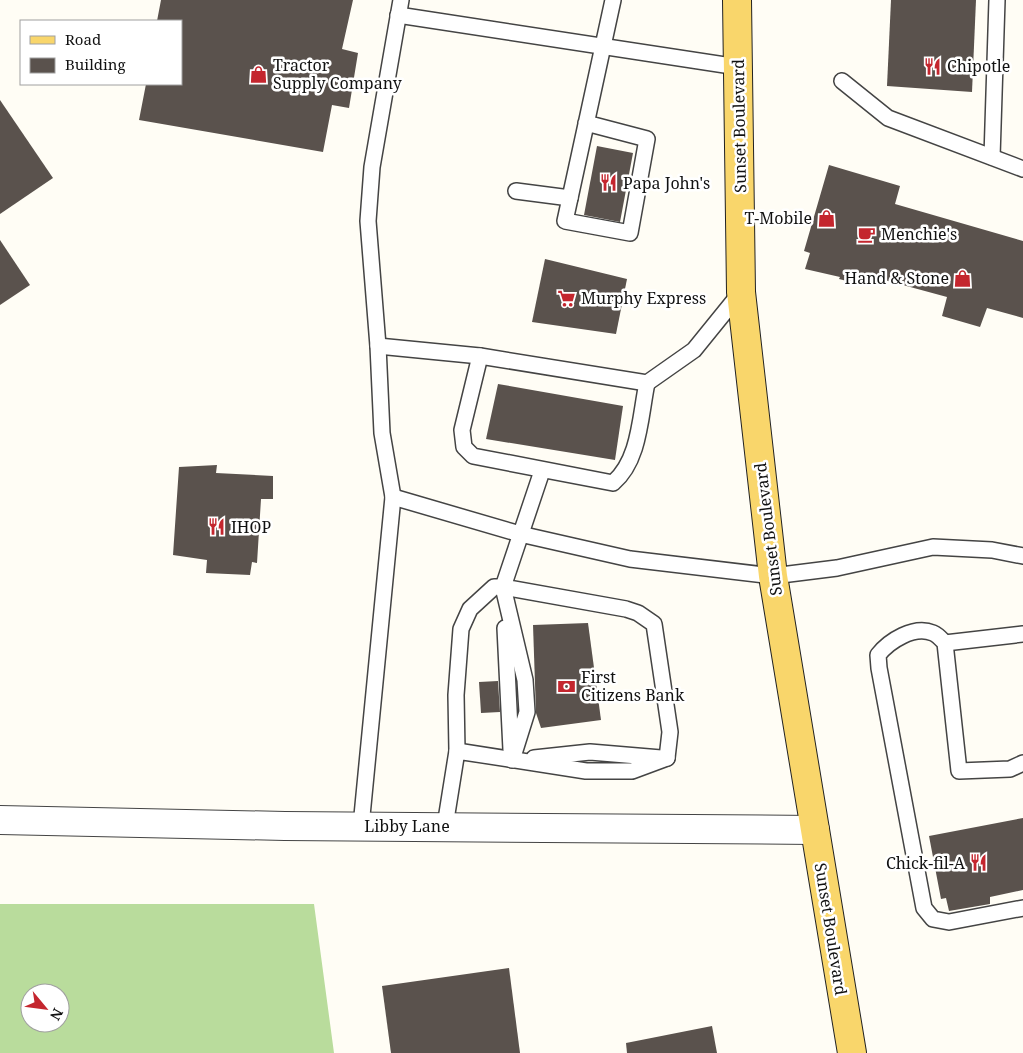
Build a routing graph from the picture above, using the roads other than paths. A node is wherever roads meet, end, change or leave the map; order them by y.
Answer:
1 (613, 0) edge
2 (738, 0) edge
3 (998, 0) edge
4 (399, 7) edge
5 (602, 47) junction
6 (738, 67) junction
7 (842, 81) dead end
8 (586, 123) junction
9 (992, 157) junction
10 (1023, 169) edge
11 (516, 191) dead end
12 (570, 198) junction
13 (741, 292) junction
14 (378, 346) junction
15 (480, 356) junction
16 (647, 383) junction
17 (542, 470) junction
18 (393, 497) junction
19 (520, 534) junction
20 (1023, 556) edge
21 (772, 576) junction
22 (503, 587) junction
23 (1023, 634) edge
24 (946, 643) junction
25 (457, 752) junction
26 (512, 760) junction
27 (1023, 763) edge
28 (0, 820) edge
29 (361, 826) junction
30 (445, 826) junction
31 (815, 830) junction
32 (1023, 908) edge
33 (852, 1053) edge

1 - 5 lane
2 - 6 main road, Sunset Boulevard
3 - 9 lane
4 - 5 lane
4 - 14 lane
5 - 6 lane
5 - 8 lane
6 - 13 main road, Sunset Boulevard
7 - 9 lane
8 - 12 lane
8 - 12 lane
9 - 10 lane
11 - 12 lane
13 - 16 lane
13 - 21 main road, Sunset Boulevard
14 - 15 lane
14 - 18 lane
15 - 16 lane
15 - 17 lane
16 - 17 lane
17 - 19 lane
18 - 19 lane
18 - 29 lane
19 - 21 lane
19 - 22 lane
20 - 21 lane
21 - 31 main road, Sunset Boulevard
22 - 25 lane
22 - 26 lane
22 - 26 lane
23 - 24 lane
24 - 27 lane
24 - 32 lane
25 - 26 lane
25 - 30 lane
28 - 29 street, Libby Lane
29 - 30 street, Libby Lane
30 - 31 street, Libby Lane
31 - 33 main road, Sunset Boulevard

